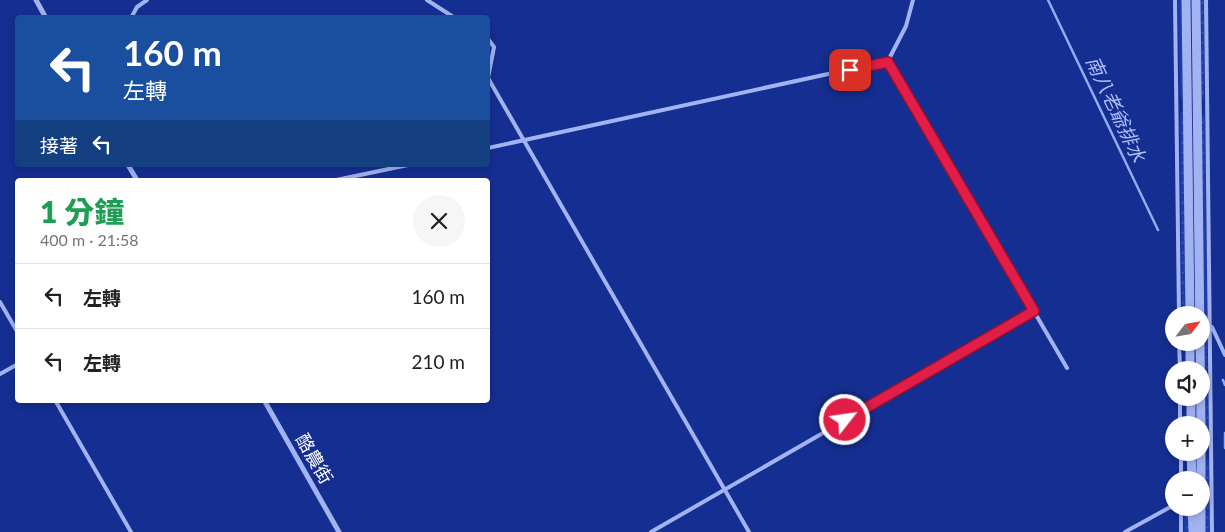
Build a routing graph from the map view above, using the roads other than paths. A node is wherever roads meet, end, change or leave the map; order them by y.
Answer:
1 (36, 0) edge
2 (147, 0) edge
3 (427, 0) edge
4 (913, 0) edge
5 (1175, 0) edge
6 (1186, 0) edge
7 (1196, 0) edge
8 (1206, 0) edge
9 (44, 15) edge
10 (133, 15) edge
11 (450, 15) edge
12 (490, 42) edge
13 (888, 62) junction
14 (490, 68) edge
15 (490, 82) edge
16 (1176, 105) junction
17 (1187, 106) junction
18 (1197, 107) junction
19 (1207, 108) junction
20 (523, 140) junction
21 (490, 148) edge
22 (129, 167) edge
23 (398, 167) edge
24 (136, 178) edge
25 (346, 178) edge
26 (0, 302) edge
27 (1179, 306) edge
28 (1190, 306) edge
29 (1034, 311) junction
30 (1211, 325) junction
31 (15, 329) edge
32 (1225, 356) edge
33 (15, 366) edge
34 (1067, 368) dead end
35 (0, 374) edge
36 (57, 403) edge
37 (266, 403) edge
38 (1201, 416) edge
39 (725, 490) junction
40 (1165, 510) edge
41 (1181, 516) edge
42 (1192, 516) edge
43 (1201, 516) edge
44 (131, 532) edge
45 (340, 532) edge
46 (651, 532) edge
47 (749, 532) edge
48 (1124, 532) edge
49 (1181, 532) edge
50 (1193, 532) edge
51 (1201, 532) edge
52 (1212, 532) edge

1 - 9 street
2 - 10 lane
3 - 11 lane
4 - 13 lane
5 - 16 lane
6 - 17 street
7 - 18 street
8 - 19 lane
12 - 14 lane
13 - 20 lane
13 - 29 lane
15 - 20 lane
16 - 17 lane
16 - 27 lane
17 - 28 street
18 - 19 lane
18 - 38 street
19 - 30 lane
20 - 21 lane
20 - 39 lane
22 - 24 street
23 - 25 lane
26 - 31 lane
29 - 34 lane
29 - 39 lane
30 - 32 lane
30 - 52 lane
33 - 35 lane
36 - 44 lane
37 - 45 street, 酪農街
39 - 46 lane
39 - 47 lane
40 - 48 lane
41 - 49 lane
42 - 50 street
43 - 51 street

